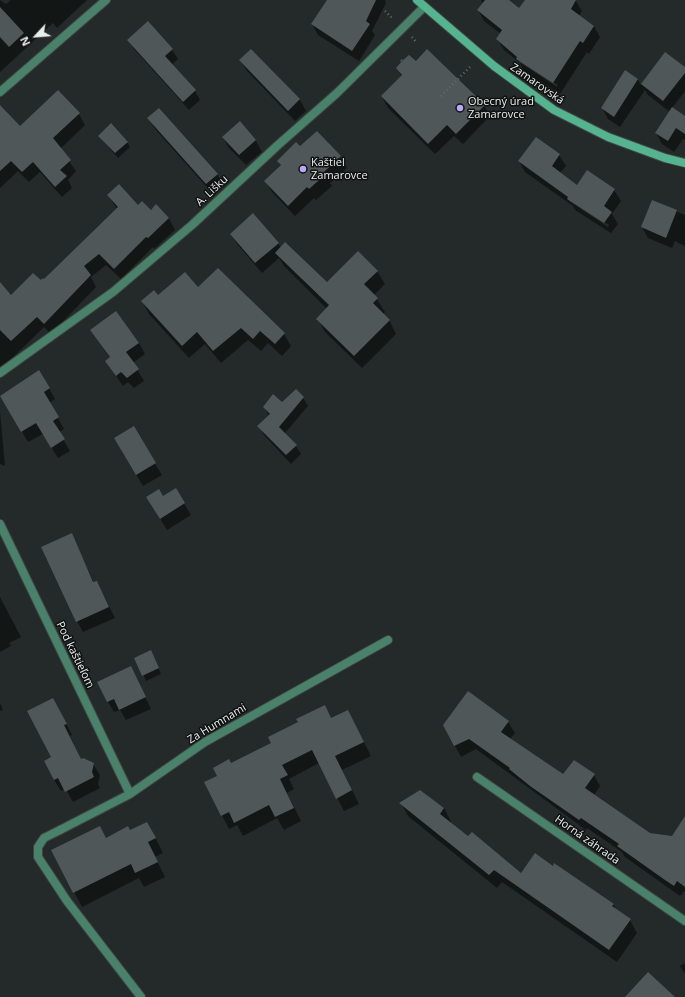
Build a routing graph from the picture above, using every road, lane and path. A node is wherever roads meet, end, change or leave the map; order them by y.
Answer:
1 (106, 0) edge
2 (418, 0) edge
3 (424, 7) junction
4 (470, 67) dead end
5 (0, 92) edge
6 (441, 96) dead end
7 (685, 163) edge
8 (0, 373) edge
9 (0, 524) edge
10 (388, 640) dead end
11 (477, 777) dead end
12 (130, 794) junction
13 (685, 921) edge
14 (141, 997) edge

1 - 5 street
2 - 3 main road, Zamarovská
3 - 7 main road, Zamarovská
3 - 8 street, A. Lišku
4 - 6 path
9 - 12 street, Pod kaštieľom
10 - 12 street, Za Humnami
11 - 13 street, Horná záhrada
12 - 14 street, Za Humnami

